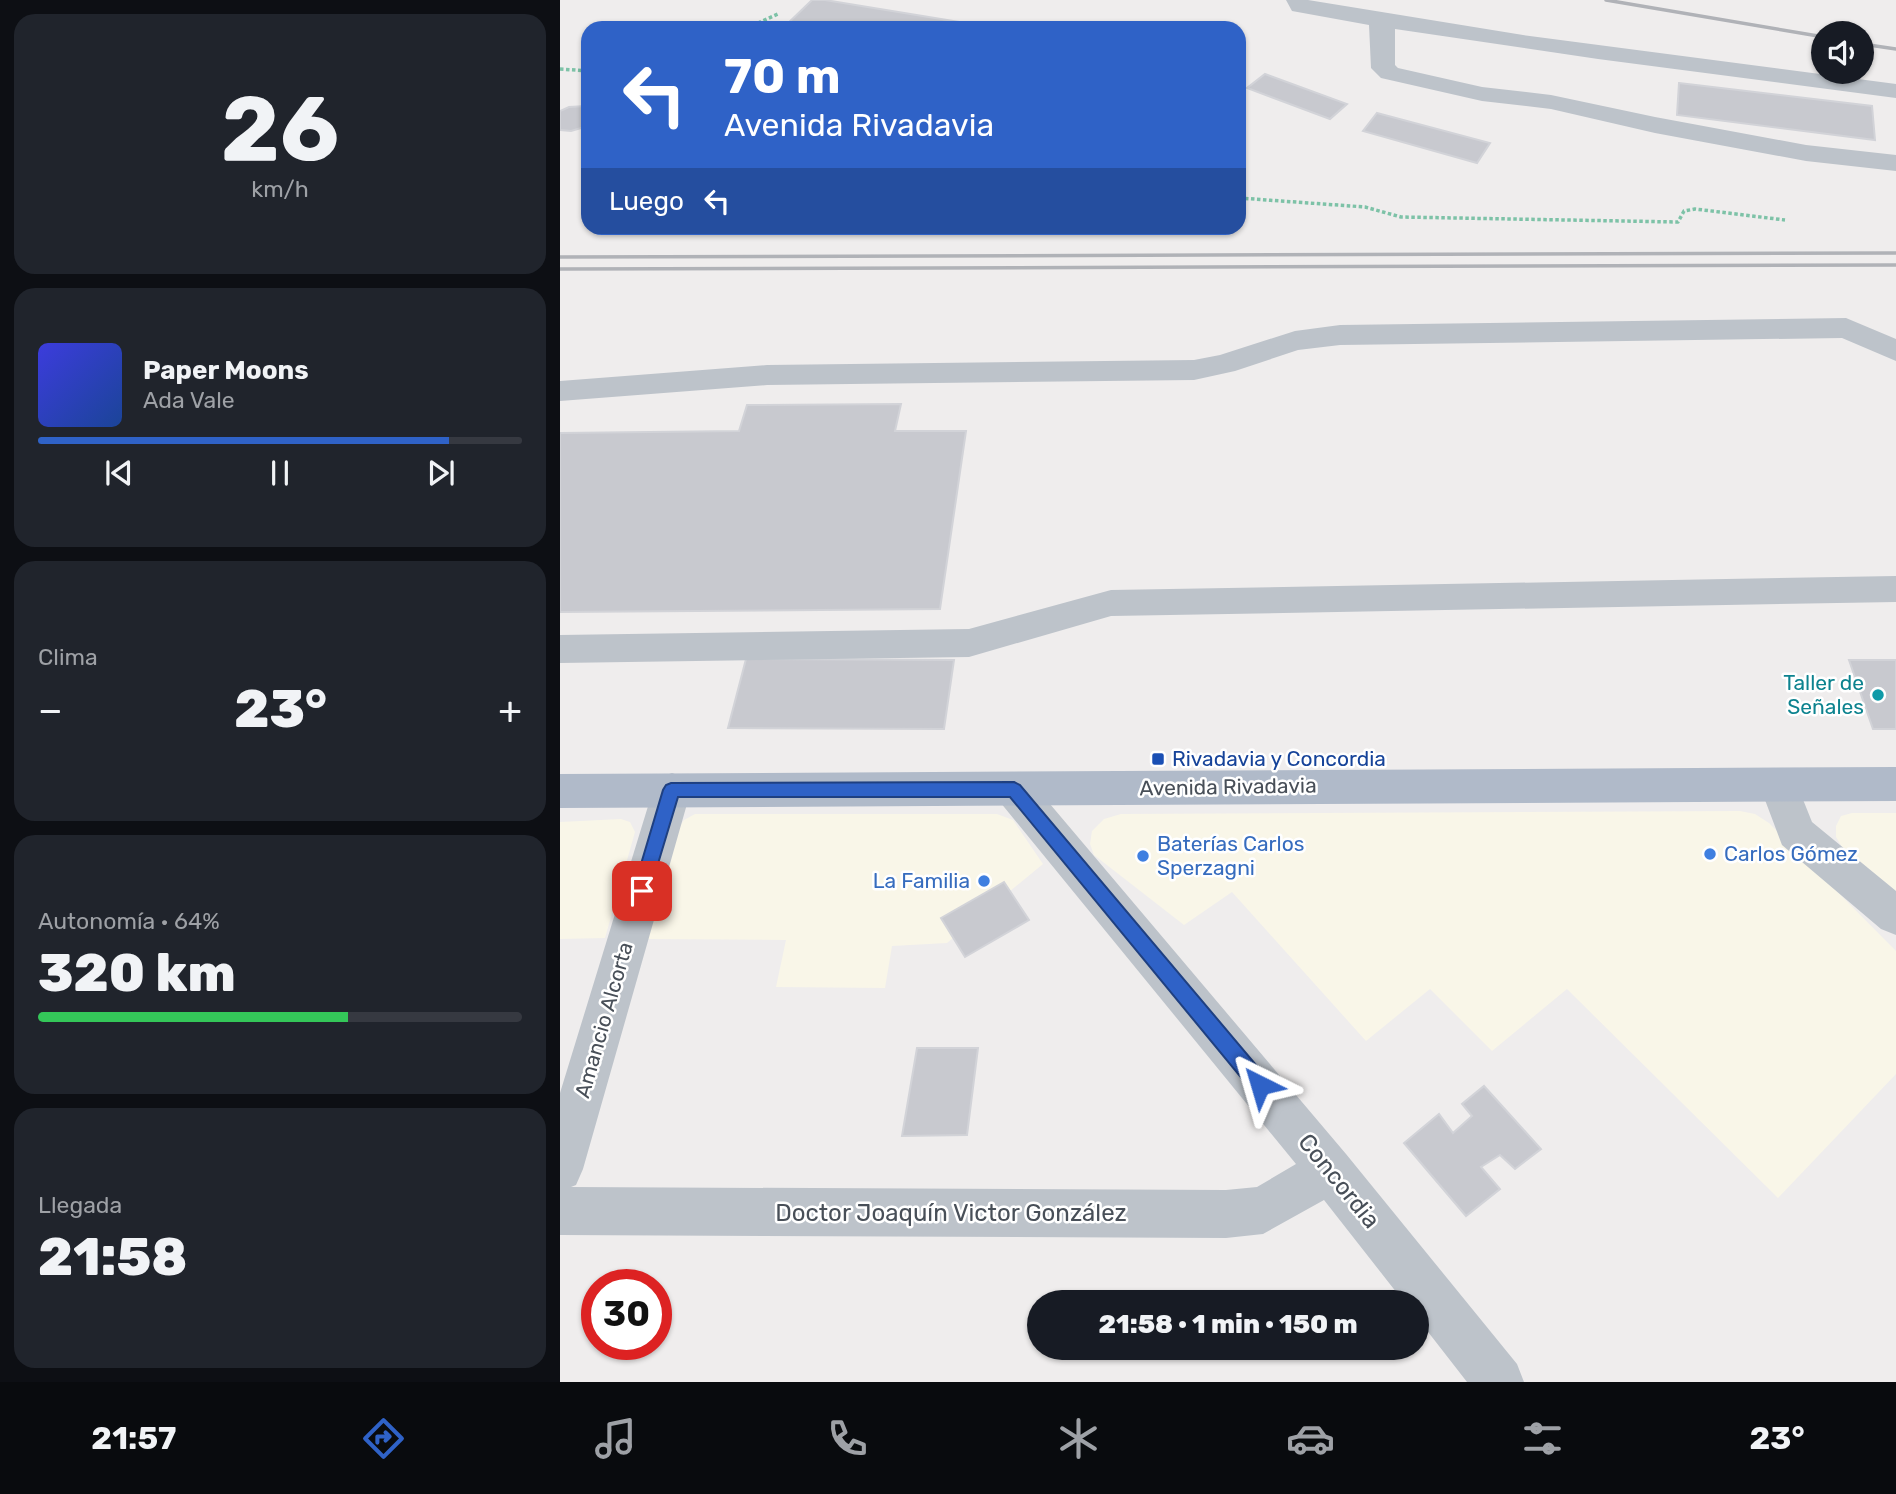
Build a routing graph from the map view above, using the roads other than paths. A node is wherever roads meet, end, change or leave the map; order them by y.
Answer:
1 (1292, 3) edge
2 (1378, 20) junction
3 (1896, 91) edge
4 (1896, 163) edge
5 (1896, 351) edge
6 (560, 391) edge
7 (1896, 589) edge
8 (560, 649) edge
9 (1778, 784) junction
10 (1896, 784) edge
11 (671, 790) junction
12 (1014, 790) junction
13 (560, 791) edge
14 (1896, 916) edge
15 (560, 1169) edge
16 (1330, 1170) junction
17 (560, 1212) edge
18 (1499, 1382) edge

1 - 2 street
2 - 3 street
2 - 4 street
5 - 6 street
7 - 8 street
9 - 10 main road, Avenida Rivadavia
9 - 12 main road, Avenida Rivadavia
9 - 14 street
11 - 12 main road, Avenida Rivadavia
11 - 13 main road, Avenida Rivadavia
11 - 15 street, Amancio Alcorta
12 - 16 street, Concordia
16 - 17 street, Doctor Joaquín Victor González
16 - 18 street, Concordia

